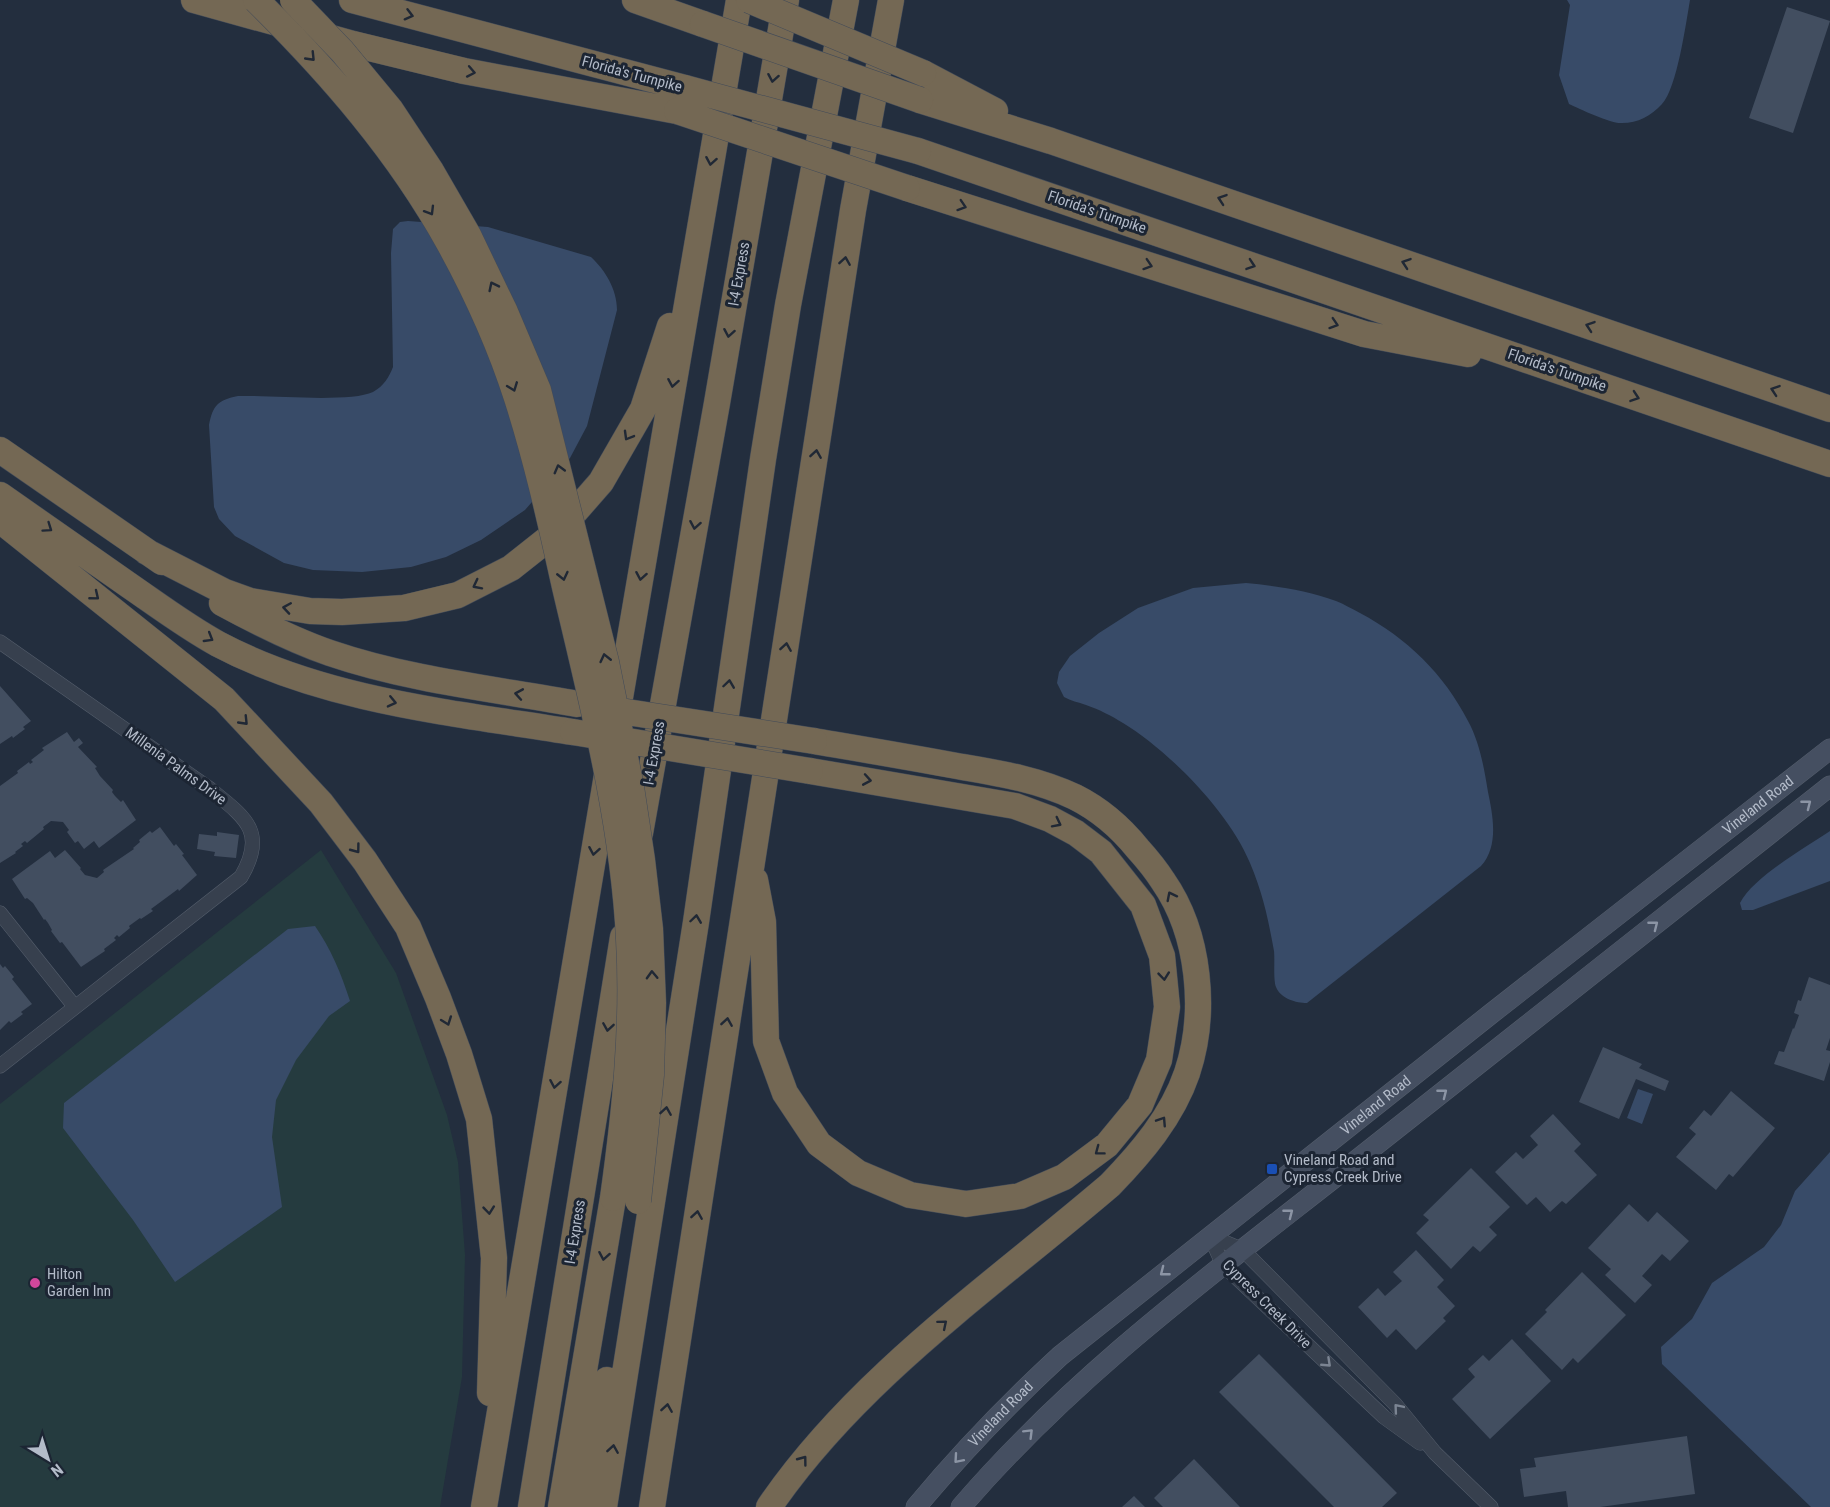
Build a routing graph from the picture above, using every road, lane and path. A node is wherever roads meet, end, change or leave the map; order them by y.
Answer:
1 (194, 0) edge
2 (256, 0) edge
3 (293, 0) edge
4 (352, 0) edge
5 (635, 0) edge
6 (739, 0) edge
7 (749, 0) edge
8 (786, 0) edge
9 (846, 0) edge
10 (891, 0) edge
11 (681, 100) junction
12 (1051, 141) junction
13 (697, 243) junction
14 (1560, 371) junction
15 (1830, 409) edge
16 (0, 450) edge
17 (1830, 464) edge
18 (0, 495) edge
19 (0, 520) edge
20 (147, 552) junction
21 (0, 642) edge
22 (1830, 749) edge
23 (1830, 786) edge
24 (752, 862) junction
25 (0, 913) edge
26 (1590, 938) junction
27 (1608, 961) junction
28 (75, 1008) junction
29 (1492, 1013) junction
30 (1511, 1039) junction
31 (0, 1066) edge
32 (626, 1199) junction
33 (1210, 1236) junction
34 (1244, 1250) junction
35 (1223, 1265) junction
36 (494, 1441) junction
37 (1435, 1453) junction
38 (484, 1507) edge
39 (531, 1507) edge
40 (561, 1507) edge
41 (585, 1507) edge
42 (604, 1507) edge
43 (652, 1507) edge
44 (769, 1507) edge
45 (916, 1507) edge
46 (961, 1507) edge
47 (1491, 1507) edge

1 -> 11 highway
2 -> 32 highway, bridge
32 -> 3 highway, bridge
4 -> 11 highway, Florida's Turnpike
5 - 12 highway, bridge
6 -> 13 highway
7 - 12 highway, bridge
8 -> 39 highway, I-4 Express
42 -> 9 highway
24 -> 10 highway
11 -> 14 highway, Florida's Turnpike, bridge
11 -> 14 highway, bridge
15 -> 12 highway
13 -> 20 highway
13 -> 36 highway
14 -> 17 highway, Florida's Turnpike
16 - 20 highway
18 -> 24 highway, bridge
19 -> 36 highway
44 -> 20 highway, bridge
21 - 28 street, Millenia Palms Drive
22 - 26 street, Vineland Road
27 -> 23 street, Vineland Road
43 -> 24 highway
25 - 28 street
26 - 27 street
26 - 29 street, Vineland Road
27 - 30 street, Vineland Road
28 - 31 street, Millenia Palms Drive
29 - 30 street
29 - 33 street, Vineland Road
34 -> 30 street, Vineland Road
32 -> 40 highway
32 - 41 highway
33 - 34 street, Cypress Creek Drive
33 - 35 street, Cypress Creek Drive
33 -> 45 street, Vineland Road
34 - 35 street, Vineland Road
37 -> 34 street, Cypress Creek Drive
35 -> 37 street, Cypress Creek Drive
46 -> 35 street, Vineland Road
36 - 38 highway
37 - 47 street, Cypress Creek Drive

